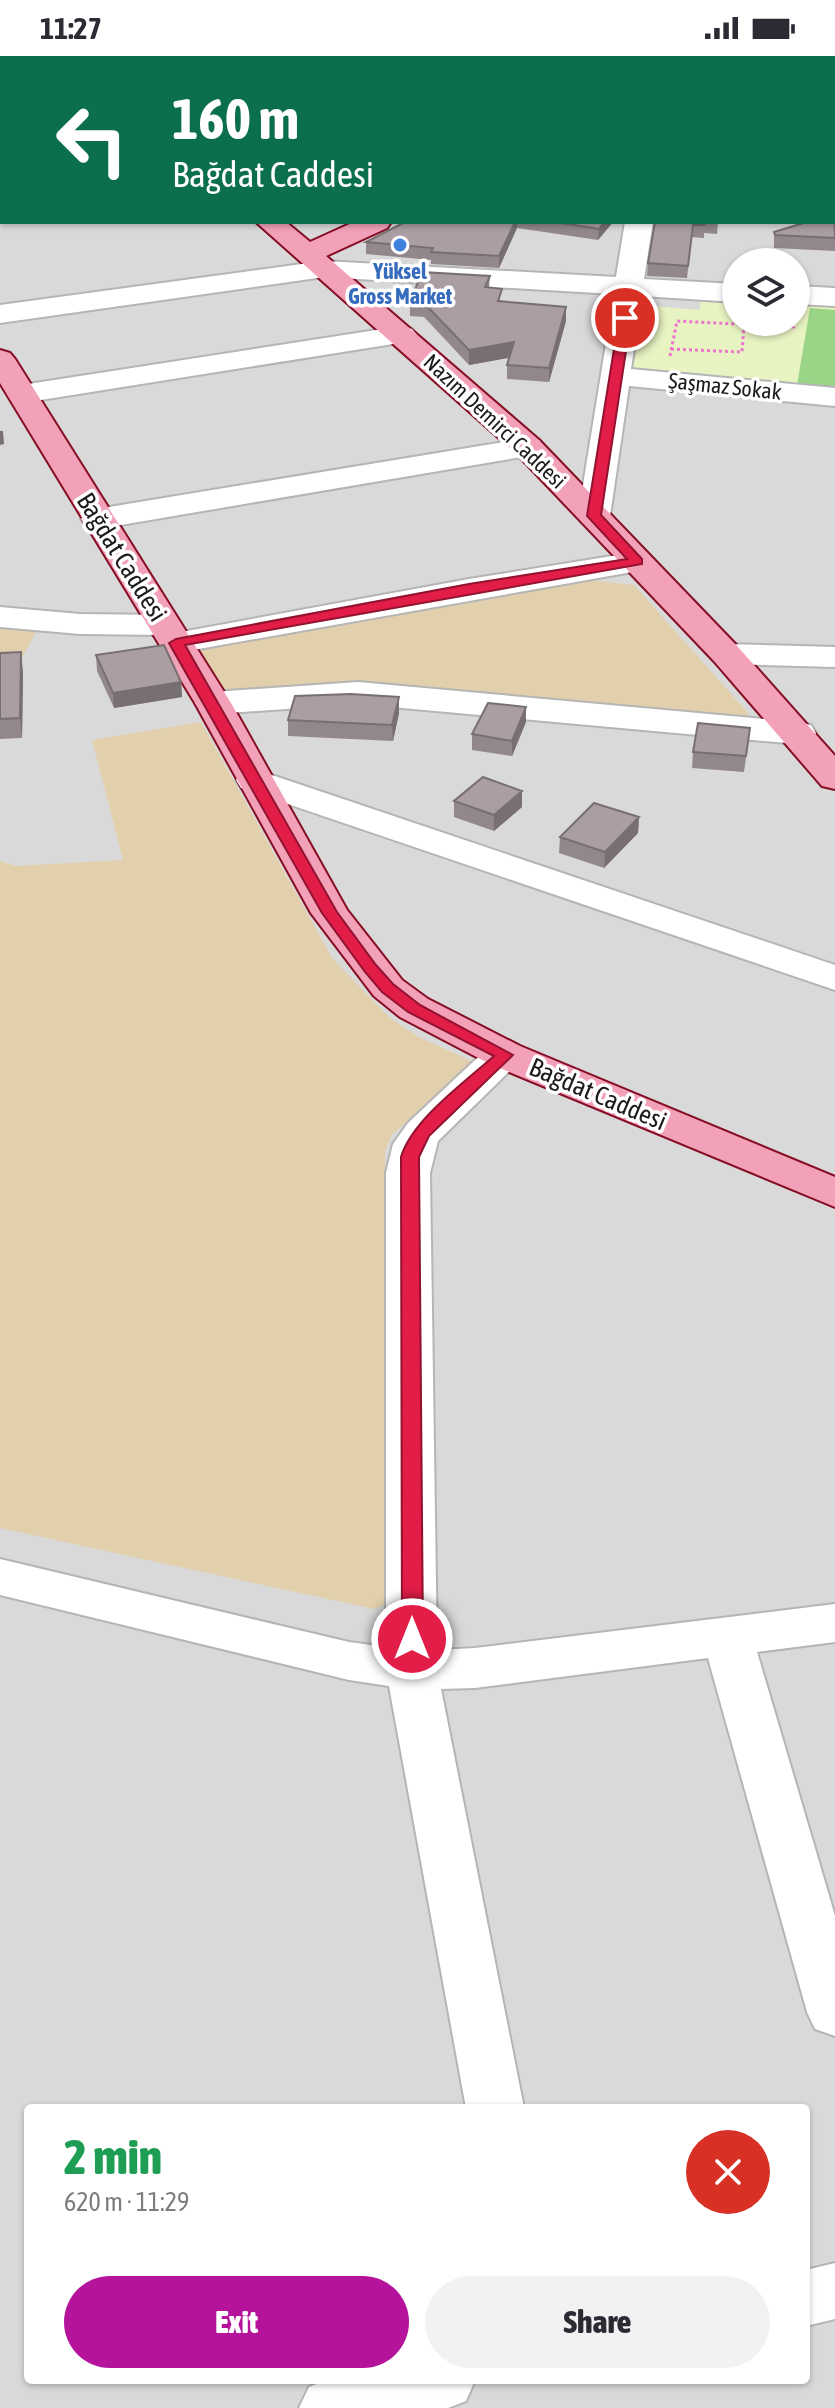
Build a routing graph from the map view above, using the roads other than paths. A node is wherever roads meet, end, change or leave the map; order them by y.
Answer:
1 (272, 224) edge
2 (374, 224) edge
3 (639, 224) edge
4 (316, 262) junction
5 (630, 289) junction
6 (722, 292) edge
7 (810, 296) edge
8 (835, 297) edge
9 (0, 314) edge
10 (402, 335) junction
11 (0, 359) edge
12 (615, 376) junction
13 (22, 394) junction
14 (835, 397) edge
15 (528, 447) junction
16 (594, 516) junction
17 (97, 519) junction
18 (637, 562) junction
19 (0, 617) edge
20 (170, 634) junction
21 (726, 654) junction
22 (835, 657) edge
23 (213, 703) junction
24 (798, 733) junction
25 (835, 778) edge
26 (254, 780) junction
27 (835, 978) edge
28 (505, 1055) junction
29 (835, 1193) edge
30 (0, 1577) edge
31 (835, 1623) edge
32 (727, 1637) junction
33 (412, 1670) junction
34 (835, 2012) edge
35 (494, 2104) edge
36 (835, 2291) edge
37 (810, 2297) edge
38 (430, 2384) edge
39 (363, 2404) edge

1 - 4 main road, Nazım Demirci Caddesi
2 - 4 main road
3 - 5 street
4 - 5 street
4 - 9 street
4 - 10 main road, Nazım Demirci Caddesi
5 - 6 street
5 - 12 street
7 - 8 street
10 - 13 street
10 - 15 main road, Nazım Demirci Caddesi
11 - 13 main road, Bağdat Caddesi
12 - 14 street, Şaşmaz Sokak
12 - 16 street
13 - 17 main road, Bağdat Caddesi
15 - 16 main road, Nazım Demirci Caddesi
15 - 17 street
16 - 18 main road, Nazım Demirci Caddesi
17 - 20 main road, Bağdat Caddesi
18 - 20 street
18 - 21 main road, Nazım Demirci Caddesi
19 - 20 street
20 - 23 main road, Bağdat Caddesi
21 - 22 street
21 - 24 main road, Nazım Demirci Caddesi
23 - 24 street
23 - 26 main road, Bağdat Caddesi
24 - 25 main road, Nazım Demirci Caddesi
26 - 27 street
26 - 28 main road, Bağdat Caddesi
28 - 29 main road, Bağdat Caddesi
28 - 33 street
30 - 33 street
31 - 32 street
32 - 33 street
32 - 34 street
33 - 35 street
36 - 37 street
38 - 39 street

